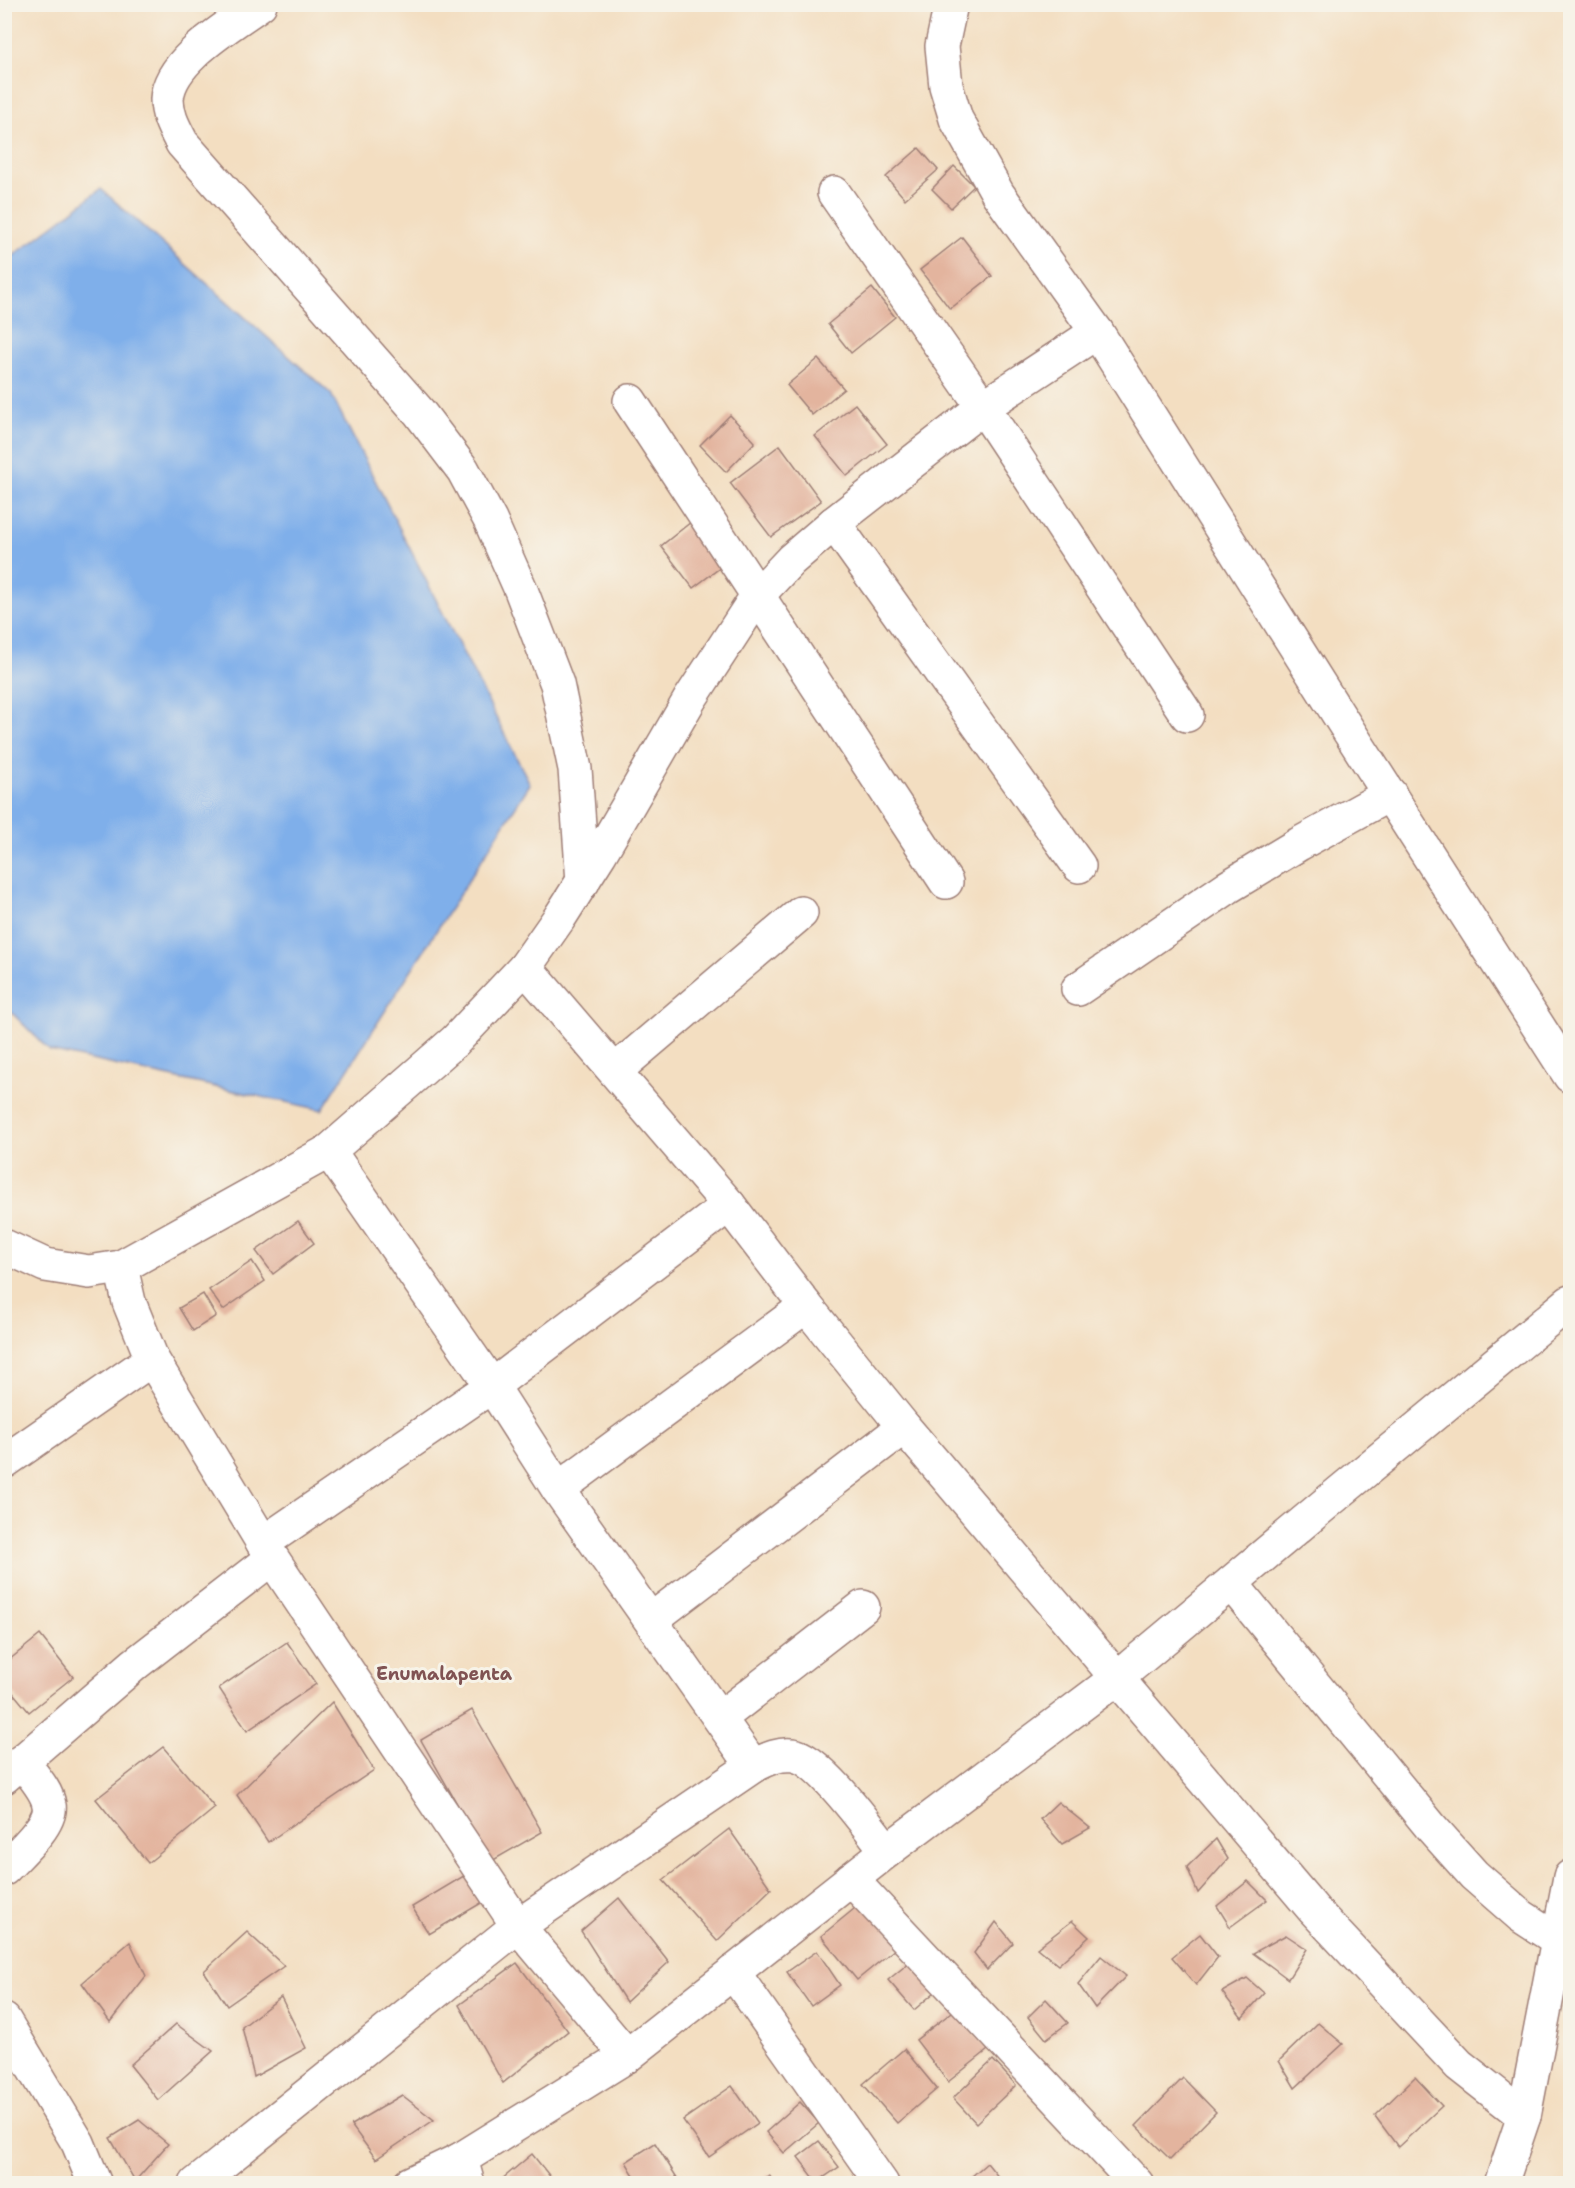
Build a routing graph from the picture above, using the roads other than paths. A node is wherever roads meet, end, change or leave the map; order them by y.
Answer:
1 (260, 4) edge
2 (951, 4) edge
3 (834, 193) dead end
4 (1097, 332) junction
5 (630, 401) dead end
6 (983, 407) junction
7 (834, 523) junction
8 (757, 596) junction
9 (1186, 715) dead end
10 (1390, 794) junction
11 (1079, 866) dead end
12 (583, 882) junction
13 (946, 882) dead end
14 (801, 913) dead end
15 (525, 967) junction
16 (1078, 989) dead end
17 (615, 1071) junction
18 (1570, 1076) edge
19 (329, 1151) junction
20 (729, 1205) junction
21 (4, 1246) edge
22 (121, 1267) junction
23 (1570, 1302) edge
24 (806, 1306) junction
25 (152, 1359) junction
26 (492, 1386) junction
27 (904, 1427) junction
28 (4, 1462) edge
29 (558, 1490) junction
30 (268, 1551) junction
31 (1231, 1583) junction
32 (863, 1607) dead end
33 (651, 1620) junction
34 (1117, 1678) junction
35 (720, 1718) junction
36 (753, 1766) junction
37 (13, 1769) edge
38 (887, 1851) junction
39 (4, 1869) edge
40 (1570, 1877) edge
41 (851, 1879) junction
42 (518, 1926) junction
43 (1558, 1940) junction
44 (733, 1972) junction
45 (4, 2020) edge
46 (627, 2056) junction
47 (1524, 2116) junction
48 (465, 2171) edge
49 (95, 2184) edge
50 (196, 2184) edge
51 (409, 2184) edge
52 (882, 2184) edge
53 (1137, 2184) edge
54 (1501, 2184) edge

1 - 12 street
2 - 4 street
3 - 6 street
4 - 6 street
4 - 10 street
5 - 8 street
6 - 7 street
6 - 9 street
7 - 8 street
7 - 11 street
8 - 12 street
8 - 13 street
10 - 16 street
10 - 18 street
12 - 15 street
14 - 17 street
15 - 17 street
15 - 19 street
17 - 20 street
19 - 22 street
19 - 26 street
20 - 24 street
20 - 26 street
21 - 22 street
22 - 25 street
23 - 31 street
24 - 27 street
24 - 29 street
25 - 28 street
25 - 30 street
26 - 29 street
26 - 30 street
27 - 33 street
27 - 34 street
29 - 33 street
30 - 37 street
30 - 42 street
31 - 34 street
31 - 43 street
32 - 35 street
33 - 35 street
34 - 38 street
34 - 47 street
35 - 36 street
36 - 38 street
36 - 42 street
37 - 39 street
38 - 41 street
40 - 43 street
41 - 44 street
41 - 53 street
42 - 46 street
42 - 50 street
43 - 47 street
44 - 46 street
44 - 52 street
45 - 49 street
46 - 48 street
47 - 54 street
48 - 51 street

